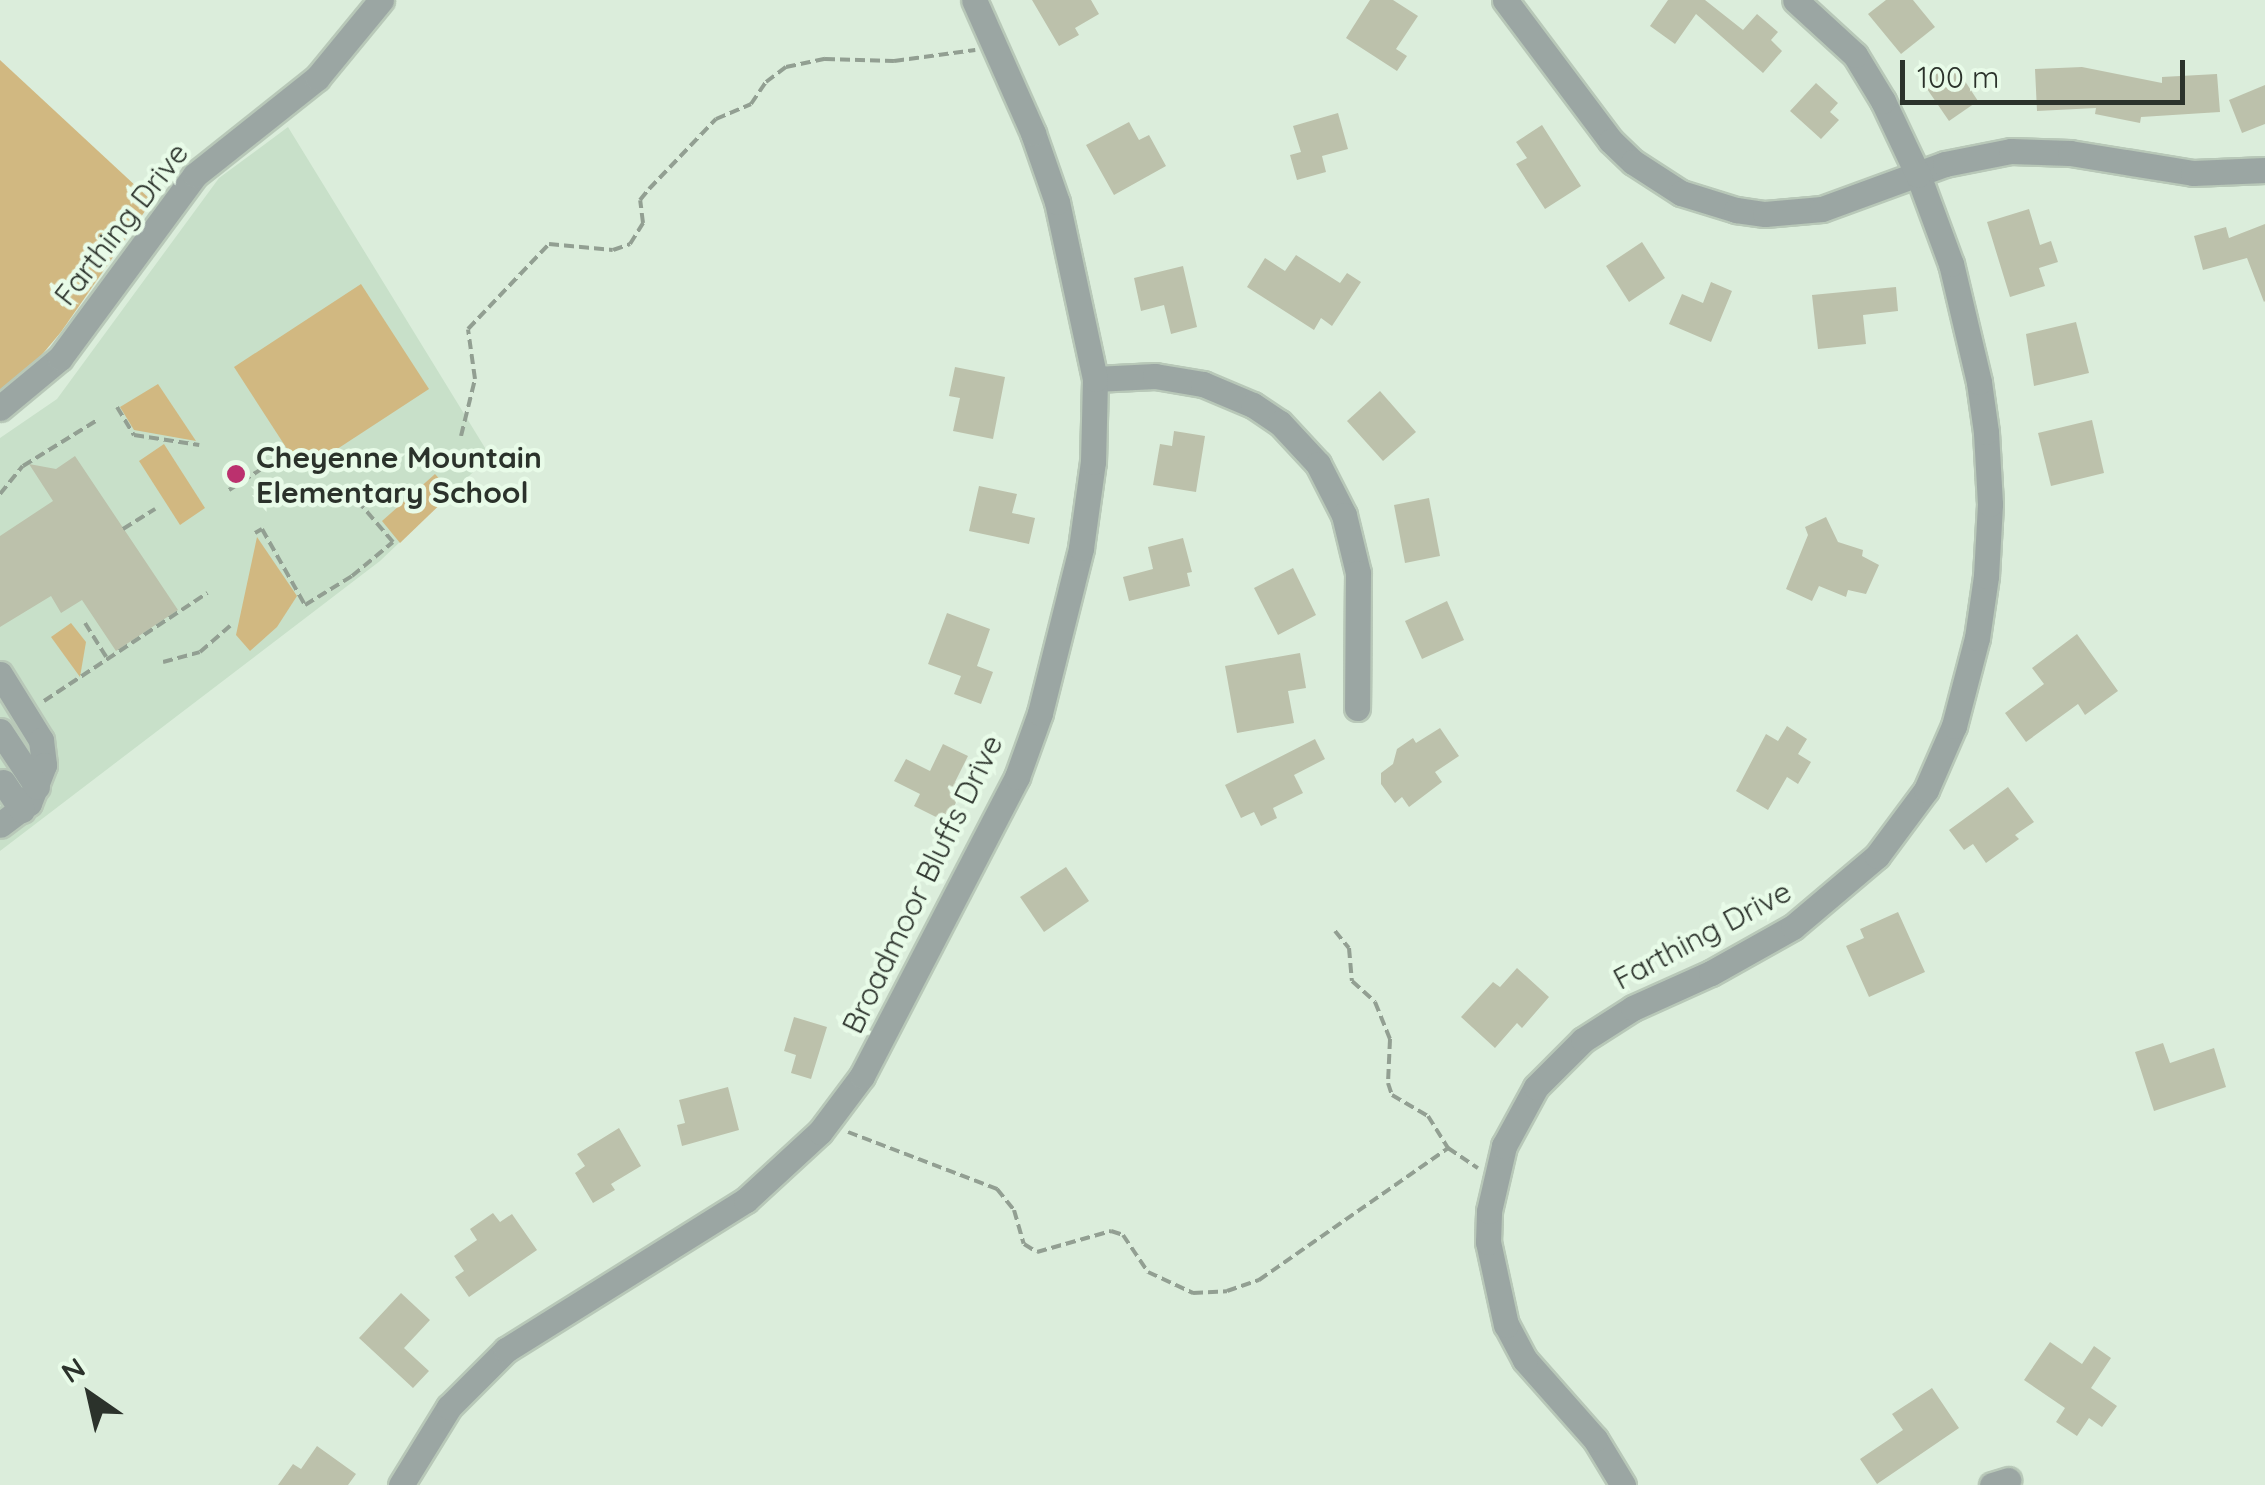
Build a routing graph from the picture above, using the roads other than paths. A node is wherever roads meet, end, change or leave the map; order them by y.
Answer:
1 (381, 0) edge
2 (974, 0) edge
3 (1505, 0) edge
4 (1796, 0) edge
5 (2265, 170) edge
6 (1918, 175) junction
7 (1095, 380) junction
8 (0, 408) edge
9 (0, 674) edge
10 (1357, 708) dead end
11 (0, 731) edge
12 (2, 782) dead end
13 (37, 787) junction
14 (22, 810) junction
15 (0, 824) edge
16 (400, 1485) edge
17 (1623, 1485) edge

1 - 8 street, Farthing Drive
2 - 7 street, Broadmoor Bluffs Drive
3 - 6 street
4 - 6 street, Farthing Drive
5 - 6 street
6 - 17 street, Farthing Drive
7 - 10 street
7 - 16 street, Broadmoor Bluffs Drive
9 - 13 street
11 - 13 street
12 - 14 street
13 - 14 street
14 - 15 street

